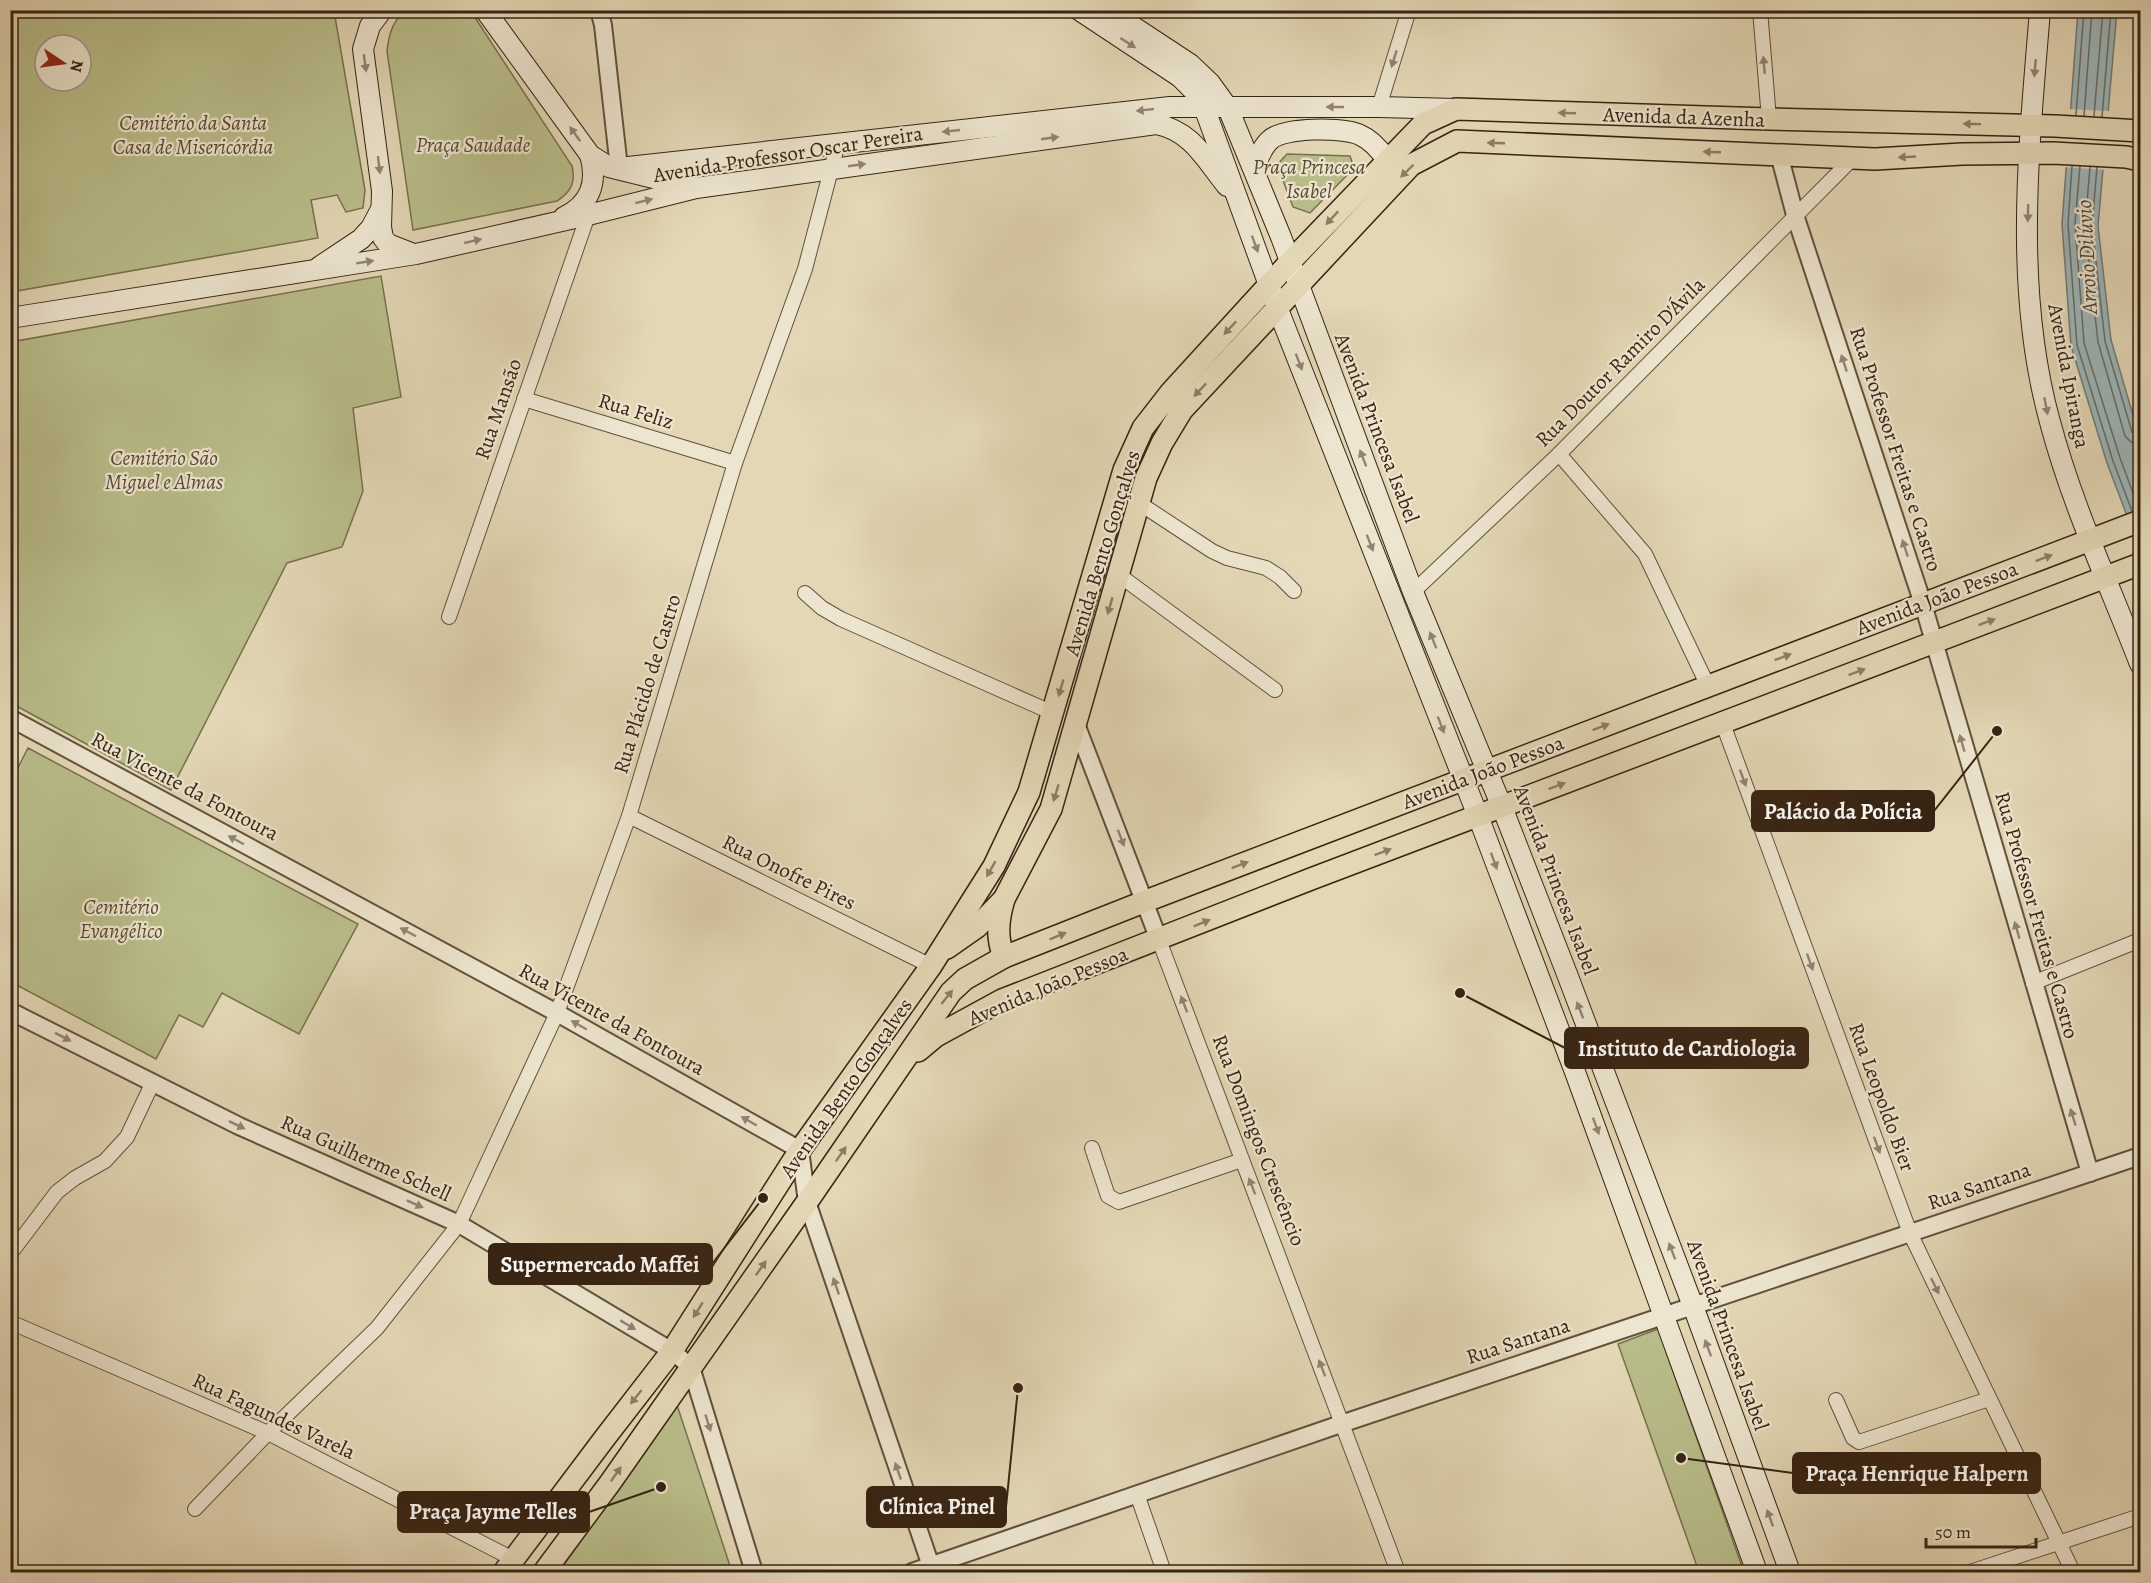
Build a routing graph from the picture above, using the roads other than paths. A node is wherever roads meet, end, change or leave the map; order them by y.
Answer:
1 (382, 10) edge
2 (485, 10) edge
3 (599, 10) edge
4 (1079, 10) edge
5 (1108, 10) edge
6 (1409, 10) edge
7 (1760, 10) edge
8 (2040, 10) edge
9 (1203, 107) junction
10 (1379, 107) junction
11 (1228, 108) junction
12 (1456, 109) junction
13 (1769, 120) junction
14 (2030, 126) junction
15 (2134, 130) edge
16 (1456, 141) joint
17 (838, 143) junction
18 (1779, 154) junction
19 (2028, 154) junction
20 (590, 155) junction
21 (1853, 158) junction
22 (2133, 159) edge
23 (1387, 160) junction
24 (619, 168) junction
25 (831, 168) junction
26 (1254, 168) junction
27 (696, 188) junction
28 (1240, 202) junction
29 (381, 209) junction
30 (588, 215) junction
31 (1795, 215) junction
32 (545, 225) junction
33 (416, 254) junction
34 (1289, 263) junction
35 (314, 270) junction
36 (1269, 285) junction
37 (1298, 286) junction
38 (1277, 307) junction
39 (10, 318) edge
40 (524, 399) junction
41 (1559, 454) junction
42 (735, 462) junction
43 (1139, 503) junction
44 (2140, 521) edge
45 (2091, 540) junction
46 (2136, 566) edge
47 (1119, 575) junction
48 (2106, 578) junction
49 (1294, 591) dead end
50 (1413, 592) junction
51 (805, 593) dead end
52 (1923, 604) junction
53 (449, 617) dead end
54 (1932, 642) junction
55 (2140, 664) edge
56 (1708, 686) junction
57 (1275, 690) dead end
58 (1053, 713) junction
59 (10, 717) edge
60 (1076, 724) junction
61 (1723, 724) junction
62 (1488, 771) junction
63 (1463, 780) junction
64 (1502, 807) junction
65 (629, 816) junction
66 (1478, 816) junction
67 (1004, 899) junction
68 (1146, 901) junction
69 (1159, 940) junction
70 (2140, 940) edge
71 (1004, 957) junction
72 (934, 960) junction
73 (2033, 983) junction
74 (10, 1011) edge
75 (557, 1013) junction
76 (904, 1063) junction
77 (153, 1082) junction
78 (1092, 1148) dead end
79 (800, 1150) junction
80 (2140, 1156) edge
81 (1242, 1160) junction
82 (2090, 1173) junction
83 (807, 1202) junction
84 (459, 1224) junction
85 (1910, 1233) junction
86 (10, 1254) edge
87 (1693, 1306) junction
88 (1665, 1315) junction
89 (10, 1322) edge
90 (672, 1351) junction
91 (691, 1367) junction
92 (1989, 1399) junction
93 (1836, 1400) dead end
94 (1343, 1423) junction
95 (268, 1433) junction
96 (1137, 1494) junction
97 (195, 1509) dead end
98 (2140, 1516) edge
99 (2058, 1543) junction
100 (509, 1566) edge
101 (932, 1569) edge
102 (544, 1572) edge
103 (754, 1572) edge
104 (912, 1572) edge
105 (1164, 1572) edge
106 (1398, 1572) edge
107 (1757, 1572) edge
108 (1790, 1572) edge
109 (1970, 1572) edge
110 (2073, 1572) edge

1 -> 29 main road
20 -> 2 main road
3 - 24 street
4 -> 9 main road
5 - 11 main road
6 -> 10 street
13 -> 7 street
8 -> 14 main road, Avenida Ipiranga
9 - 11 main road, Avenida da Azenha
9 -> 17 main road, Avenida Professor Oscar Pereira
9 - 28 main road
10 -> 11 main road, Avenida da Azenha
10 - 12 main road, Avenida da Azenha
11 - 26 main road, Avenida Princesa Isabel
13 -> 12 main road, Avenida da Azenha
12 - 23 main road, Avenida Bento Gonçalves
14 -> 13 main road, Avenida da Azenha
14 - 15 main road, Avenida da Azenha
14 - 19 main road, Avenida Ipiranga
18 -> 16 main road, Avenida da Azenha
16 -> 37 main road, Avenida Bento Gonçalves
17 - 24 main road, Avenida Professor Oscar Pereira
17 - 25 street, Rua Plácido de Castro
18 - 21 main road, Avenida da Azenha
18 - 31 street, Rua Professor Freitas e Castro
19 -> 21 main road, Avenida da Azenha
19 - 22 main road, Avenida da Azenha
19 -> 45 main road, Avenida Ipiranga
20 - 24 main road
20 - 32 main road
21 - 31 street, Rua Doutor Ramiro D'Ávila
23 - 26 main road
23 -> 34 main road, Avenida Bento Gonçalves
24 - 27 main road
25 - 27 main road, Avenida Professor Oscar Pereira
25 -> 28 main road, Avenida Professor Oscar Pereira
25 - 42 street, Rua Plácido de Castro
26 - 34 main road, Avenida Princesa Isabel
30 -> 27 main road, Avenida Professor Oscar Pereira
28 -> 36 main road
29 - 33 main road
29 - 35 main road, Avenida Professor Oscar Pereira
30 - 32 main road, Avenida Professor Oscar Pereira
30 - 40 street, Rua Mansão
31 - 41 street, Rua Doutor Ramiro D'Ávila
52 -> 31 street, Rua Professor Freitas e Castro
33 -> 32 main road, Avenida Professor Oscar Pereira
35 -> 33 main road, Avenida Professor Oscar Pereira
34 - 36 main road, Avenida Bento Gonçalves
34 - 37 main road, Avenida Princesa Isabel
35 - 39 main road, Avenida Professor Oscar Pereira
36 - 38 main road
36 -> 58 main road, Avenida Bento Gonçalves
37 - 38 main road, Avenida Bento Gonçalves
50 -> 37 main road, Avenida Princesa Isabel
38 -> 43 main road, Avenida Bento Gonçalves
38 -> 63 main road
40 - 42 street, Rua Feliz
40 - 53 street, Rua Mansão
41 - 50 street, Rua Doutor Ramiro D'Ávila
41 - 56 street
42 - 65 street, Rua Plácido de Castro
43 - 47 main road, Avenida Bento Gonçalves
43 - 49 street
44 - 45 main road, Avenida João Pessoa
45 - 48 main road, Avenida Ipiranga
52 -> 45 main road, Avenida João Pessoa
46 - 48 main road, Avenida João Pessoa
47 - 57 street
47 -> 60 main road, Avenida Bento Gonçalves
54 -> 48 main road, Avenida João Pessoa
48 - 55 main road, Avenida Ipiranga
62 -> 50 main road, Avenida Princesa Isabel
51 - 58 street
52 - 54 street, Rua Professor Freitas e Castro
56 -> 52 main road, Avenida João Pessoa
61 -> 54 main road, Avenida João Pessoa
73 -> 54 street, Rua Professor Freitas e Castro
62 -> 56 main road, Avenida João Pessoa
58 -> 72 main road, Avenida Bento Gonçalves
75 -> 59 street, Rua Vicente da Fontoura
60 -> 67 main road, Avenida Bento Gonçalves
60 -> 68 street, Rua Domingos Crescêncio
64 -> 61 main road, Avenida João Pessoa
61 -> 85 street, Rua Leopoldo Bier
62 - 63 main road, Avenida João Pessoa
62 - 64 main road, Avenida Princesa Isabel
63 - 66 main road
68 -> 63 main road, Avenida João Pessoa
64 - 66 main road, Avenida João Pessoa
87 -> 64 main road, Avenida Princesa Isabel
65 - 72 street, Rua Onofre Pires
65 - 75 street, Rua Plácido de Castro
69 -> 66 main road, Avenida João Pessoa
66 -> 88 main road
67 - 71 main road
67 - 72 main road, Avenida Bento Gonçalves
68 - 69 street, Rua Domingos Crescêncio
71 -> 68 main road, Avenida João Pessoa
69 - 76 main road, Avenida João Pessoa
81 -> 69 street, Rua Domingos Crescêncio
70 - 73 street
76 -> 71 main road, Avenida João Pessoa
72 - 79 main road, Avenida Bento Gonçalves
82 -> 73 street, Rua Professor Freitas e Castro
74 -> 77 street, Rua Guilherme Schell
79 -> 75 street, Rua Vicente da Fontoura
75 - 84 street, Rua Plácido de Castro
83 -> 76 main road, Avenida Bento Gonçalves
77 -> 84 street, Rua Guilherme Schell
77 - 86 street
78 - 81 street
79 - 83 street
79 -> 90 main road, Avenida Bento Gonçalves
80 - 82 street, Rua Santana
94 -> 81 street, Rua Domingos Crescêncio
82 - 85 street, Rua Santana
91 -> 83 main road, Avenida Bento Gonçalves
101 -> 83 street
84 -> 90 street, Rua Guilherme Schell
84 - 95 street, Rua Plácido de Castro
85 - 87 street, Rua Santana
85 -> 92 street, Rua Leopoldo Bier
87 - 88 street, Rua Santana
108 -> 87 main road, Avenida Princesa Isabel
88 - 94 street, Rua Santana
88 - 107 main road
89 - 95 street, Rua Fagundes Varela
90 - 91 street, Rua Guilherme Schell
90 -> 100 main road, Avenida Bento Gonçalves
102 -> 91 main road, Avenida Bento Gonçalves
91 -> 103 street
92 - 93 street
92 - 99 street, Rua Leopoldo Bier
94 - 96 street, Rua Santana
94 - 106 street, Rua Domingos Crescêncio
95 - 97 street, Rua Plácido de Castro
95 - 100 street, Rua Fagundes Varela
96 - 101 street, Rua Santana
96 - 105 street
98 - 99 street
99 - 109 street
99 - 110 street, Rua Leopoldo Bier
101 - 104 street, Rua Santana

